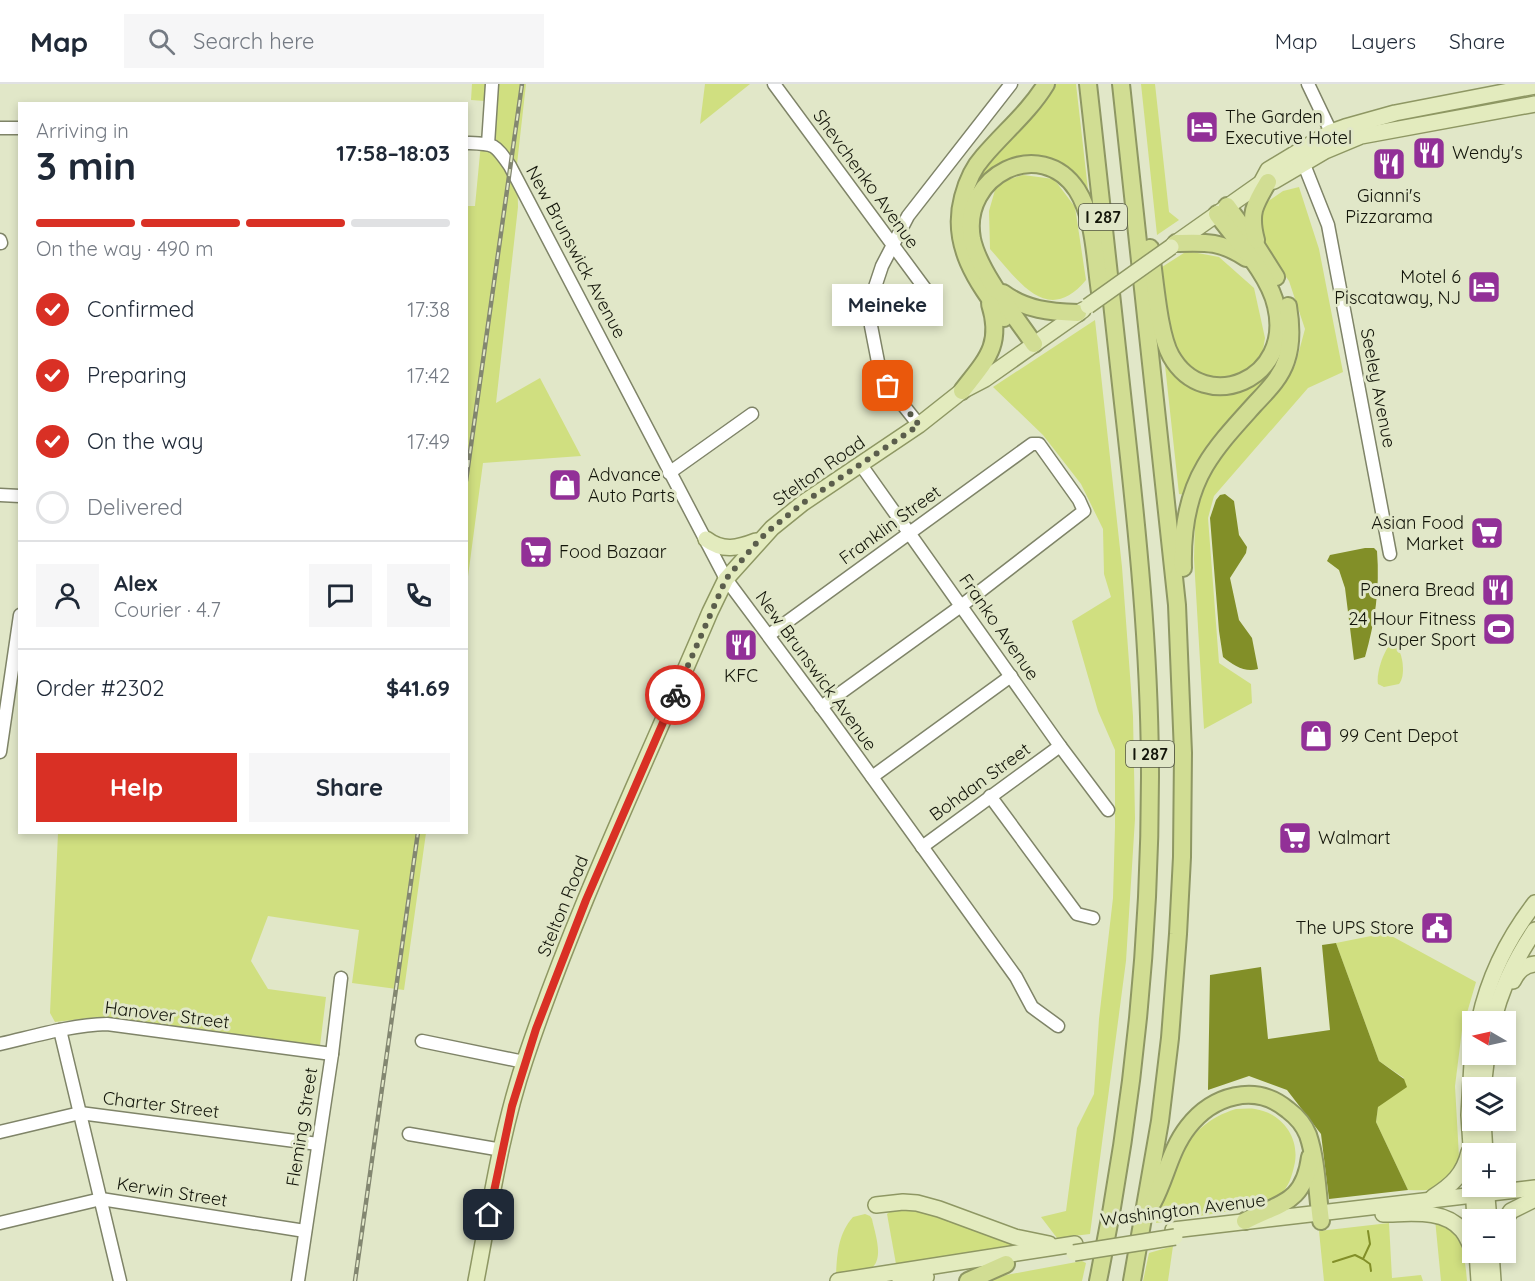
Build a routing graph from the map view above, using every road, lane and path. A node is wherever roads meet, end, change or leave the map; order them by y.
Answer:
1 (492, 84) edge
2 (774, 84) edge
3 (1011, 84) edge
4 (1046, 84) edge
5 (1088, 84) edge
6 (1121, 84) edge
7 (1308, 84) edge
8 (1535, 87) edge
9 (1535, 104) edge
10 (0, 128) edge
11 (18, 128) edge
12 (1330, 132) junction
13 (468, 143) edge
14 (488, 144) junction
15 (1303, 162) junction
16 (1264, 182) junction
17 (1132, 187) junction
18 (1222, 210) junction
19 (891, 244) junction
20 (1173, 245) junction
21 (1257, 247) junction
22 (1256, 267) junction
23 (992, 292) junction
24 (929, 294) dead end
25 (1083, 310) junction
26 (1030, 347) junction
27 (1117, 349) junction
28 (962, 391) junction
29 (752, 414) dead end
30 (919, 425) junction
31 (861, 465) junction
32 (669, 473) junction
33 (0, 495) edge
34 (18, 496) edge
35 (910, 533) junction
36 (706, 539) junction
37 (759, 540) junction
38 (1390, 554) dead end
39 (726, 579) junction
40 (1176, 605) junction
41 (961, 606) junction
42 (18, 629) edge
43 (769, 635) junction
44 (1011, 676) junction
45 (821, 707) junction
46 (1060, 746) junction
47 (0, 752) edge
48 (872, 777) junction
49 (990, 796) junction
50 (1108, 810) dead end
51 (922, 847) junction
52 (1535, 903) edge
53 (1093, 918) dead end
54 (1535, 930) edge
55 (1535, 964) edge
56 (341, 978) dead end
57 (1482, 1011) edge
58 (1498, 1011) edge
59 (1502, 1011) edge
60 (1058, 1026) dead end
61 (60, 1030) junction
62 (422, 1041) dead end
63 (0, 1044) edge
64 (332, 1054) junction
65 (524, 1062) junction
66 (1472, 1065) edge
67 (80, 1113) junction
68 (1480, 1131) edge
69 (0, 1132) edge
70 (409, 1134) dead end
71 (1477, 1139) junction
72 (1477, 1143) edge
73 (1480, 1143) edge
74 (318, 1144) junction
75 (1311, 1147) junction
76 (502, 1150) junction
77 (1516, 1185) edge
78 (1516, 1193) edge
79 (1535, 1193) edge
80 (1462, 1196) edge
81 (1465, 1197) edge
82 (101, 1199) junction
83 (1430, 1199) junction
84 (876, 1205) dead end
85 (1514, 1209) edge
86 (1383, 1214) junction
87 (1321, 1216) junction
88 (1144, 1221) junction
89 (1245, 1221) junction
90 (0, 1223) edge
91 (305, 1231) junction
92 (1462, 1231) edge
93 (1108, 1232) junction
94 (1174, 1233) junction
95 (1070, 1248) junction
96 (481, 1253) junction
97 (1476, 1263) edge
98 (1006, 1264) junction
99 (120, 1281) edge
100 (298, 1281) edge
101 (466, 1281) edge
102 (476, 1281) edge
103 (838, 1281) edge
104 (900, 1281) edge
105 (968, 1281) edge
106 (1089, 1281) edge
107 (1098, 1281) edge
108 (1132, 1281) edge
109 (1479, 1281) edge

1 - 14 street
2 - 19 street, Shevchenko Avenue
3 - 19 street
4 - 23 highway
5 - 27 highway, I 287
6 - 17 highway, I 287
7 - 12 street
8 - 12 main road, Stelton Road
9 - 15 main road, Stelton Road
10 - 11 street
12 - 16 main road, Stelton Road
13 - 14 street
14 - 32 street, New Brunswick Avenue
15 - 16 main road, Stelton Road
15 - 38 street, Seeley Avenue
16 - 18 main road, Stelton Road
16 - 21 highway
17 - 22 highway
17 - 40 highway, I 287
18 - 20 main road, Stelton Road
18 - 21 highway
18 - 22 highway
19 - 24 street, Shevchenko Avenue
19 - 30 street
20 - 22 highway
20 - 25 main road, Stelton Road, bridge
21 - 40 highway
23 - 25 highway
23 - 26 highway
23 - 27 highway
23 - 28 highway
25 - 26 main road, Stelton Road
26 - 28 main road, Stelton Road
27 - 93 highway, I 287
28 - 30 main road, Stelton Road
29 - 32 street
30 - 31 main road, Stelton Road
31 - 35 street, Franko Avenue
31 - 37 main road, Stelton Road
32 - 36 street, New Brunswick Avenue
33 - 34 street
35 - 41 street, Franko Avenue
35 - 41 street, Franklin Street
35 - 43 street, Franklin Street
36 - 37 main road
36 - 39 street, New Brunswick Avenue
37 - 39 main road, Stelton Road
39 - 43 street, New Brunswick Avenue
39 - 65 main road, Stelton Road
40 - 88 highway, I 287
41 - 44 street, Franko Avenue
41 - 45 street
42 - 47 street
43 - 45 street, New Brunswick Avenue
44 - 46 street, Franko Avenue
44 - 48 street
45 - 48 street, New Brunswick Avenue
46 - 49 street, Bohdan Street
46 - 50 street, Franko Avenue
48 - 51 street, New Brunswick Avenue
49 - 51 street, Bohdan Street
49 - 53 street
51 - 60 street, New Brunswick Avenue
52 - 57 main road
54 - 58 main road
55 - 59 main road
56 - 64 street, Fleming Street
61 - 63 street, Hanover Street
61 - 64 street, Hanover Street
61 - 67 street
62 - 65 street
64 - 74 street, Fleming Street
65 - 76 main road, Stelton Road
66 - 71 main road
67 - 69 street, Charter Street
67 - 74 street, Charter Street
67 - 82 street
68 - 71 main road
70 - 76 street
71 - 72 main road
71 - 73 main road
71 - 83 main road
74 - 91 street, Fleming Street
75 - 87 highway
75 - 88 highway
75 - 89 highway
76 - 96 main road, Stelton Road
77 - 79 main road
78 - 79 main road, Washington Avenue
79 - 85 main road
80 - 83 main road, Washington Avenue
81 - 86 main road, Washington Avenue
82 - 90 street, Kerwin Street
82 - 91 street, Kerwin Street
82 - 99 street
83 - 87 main road, Washington Avenue
84 - 95 main road
86 - 87 main road, Washington Avenue
86 - 92 main road
87 - 89 main road, Washington Avenue
87 - 94 main road, Washington Avenue
88 - 108 highway, I 287
89 - 94 main road, Washington Avenue
91 - 100 street, Fleming Street
93 - 106 highway
93 - 107 highway, I 287
94 - 95 main road, Washington Avenue
95 - 98 main road, Washington Avenue
95 - 103 main road, Washington Avenue
96 - 101 main road
96 - 102 main road, Stelton Road
97 - 109 main road
98 - 104 main road, Washington Avenue
98 - 105 highway

